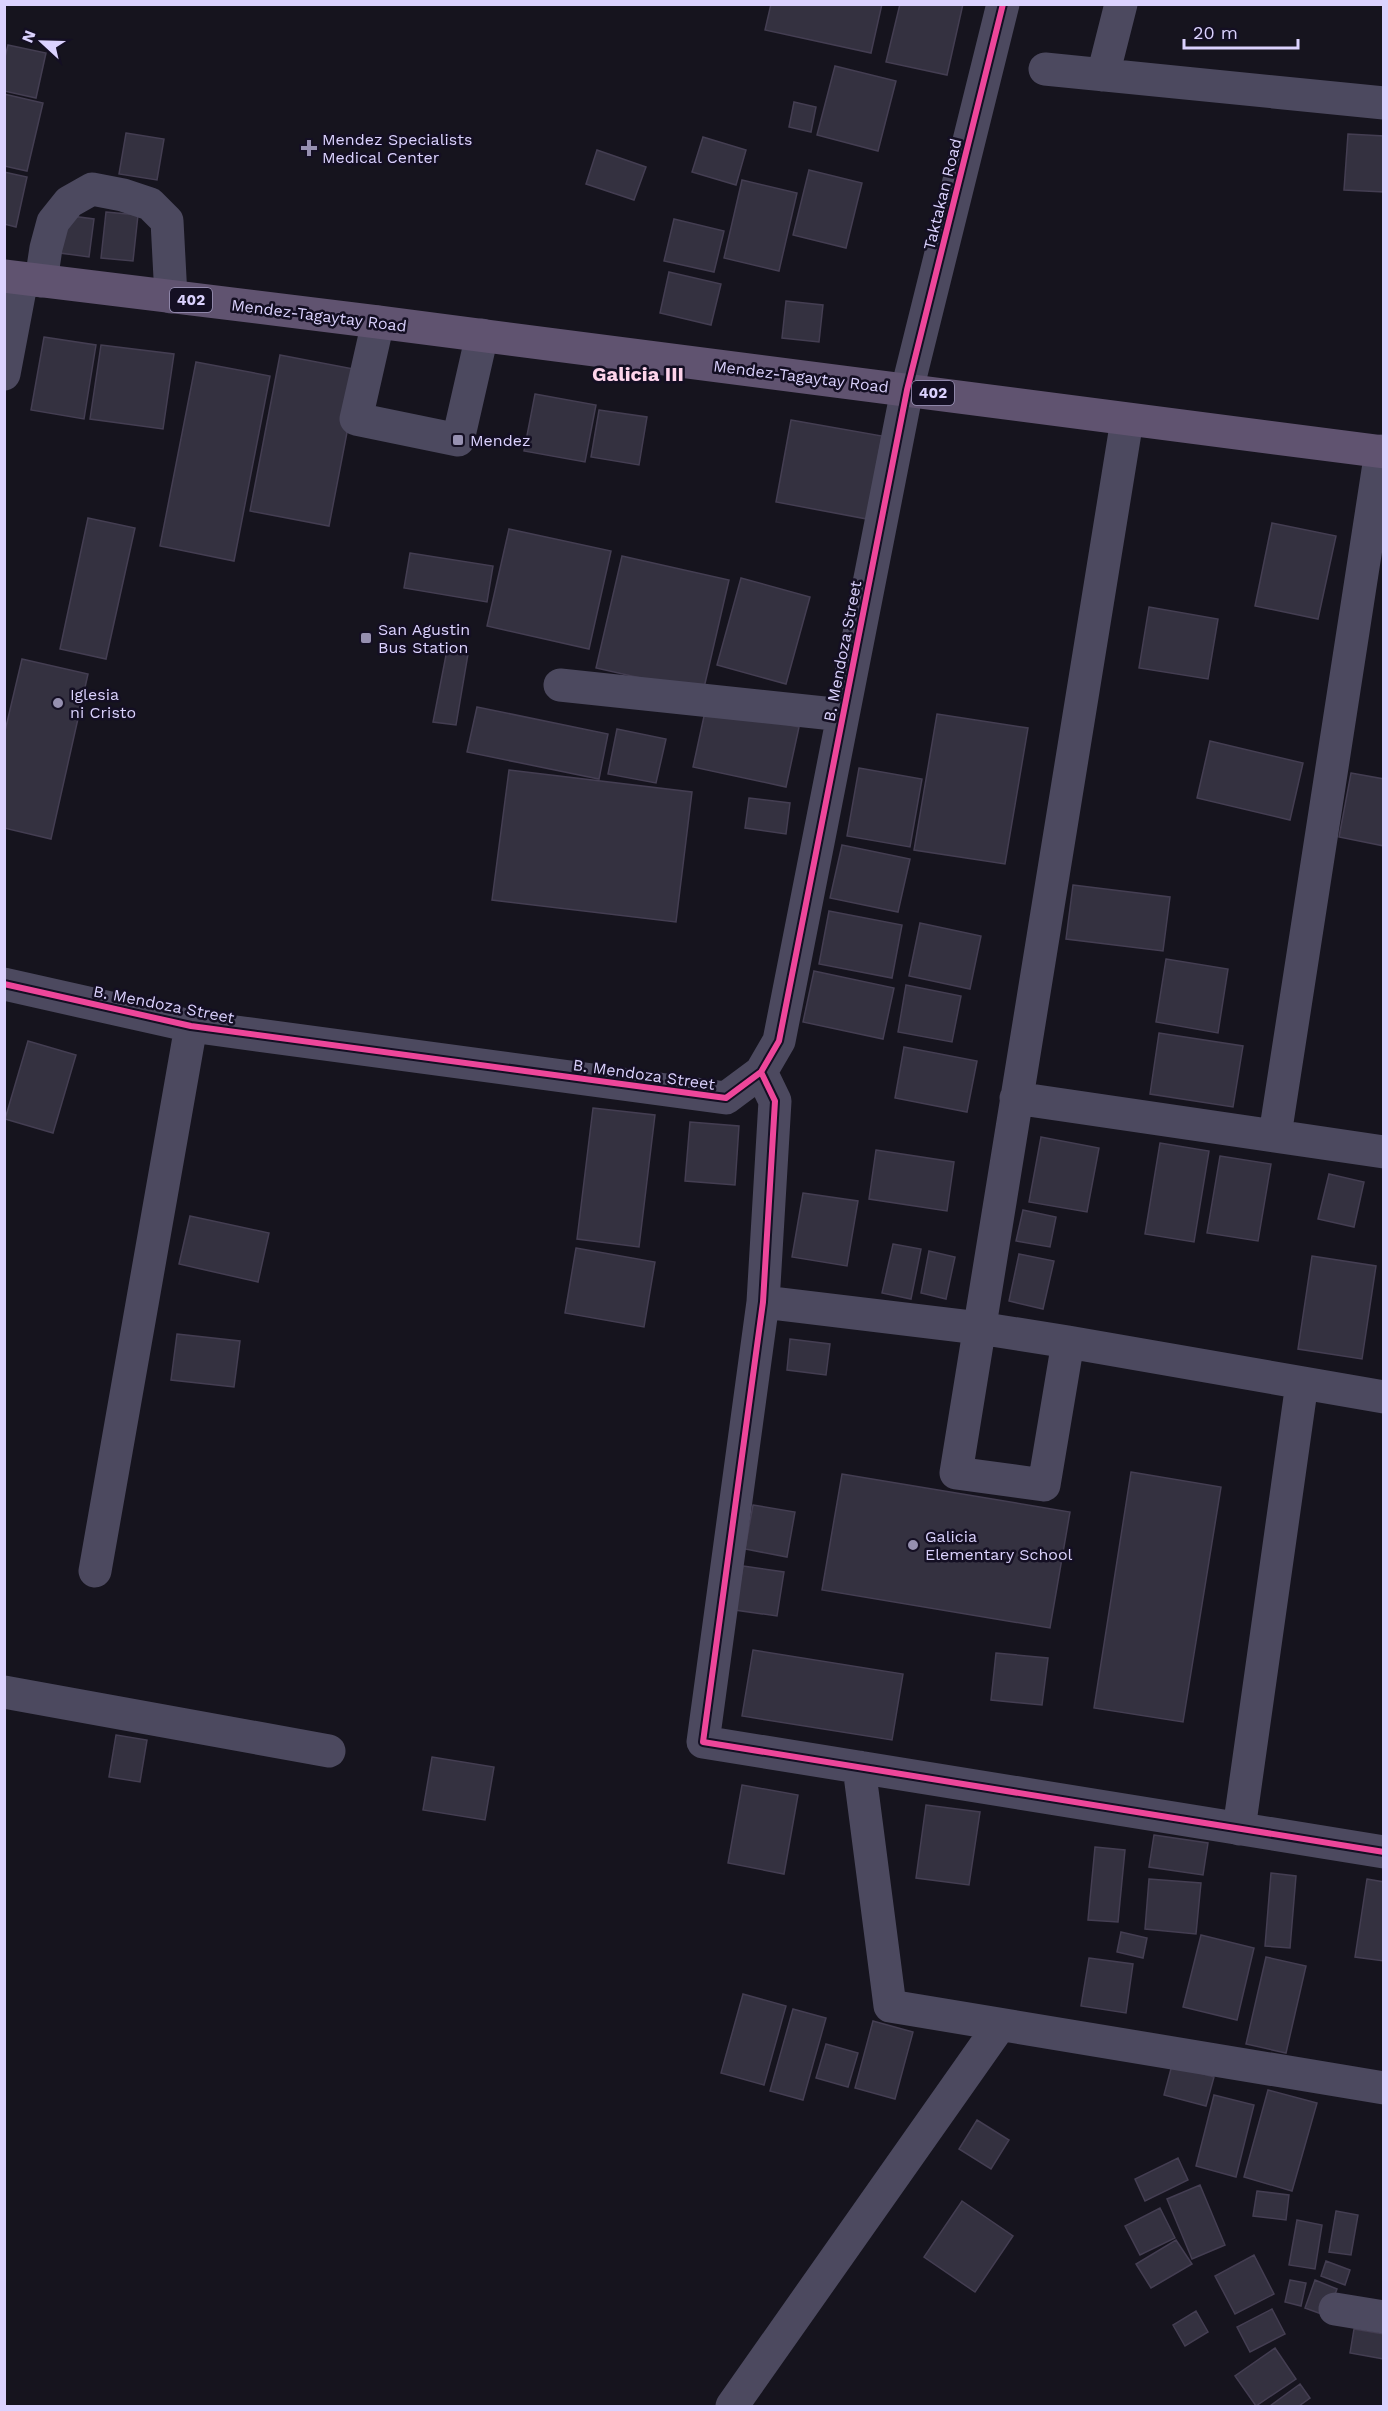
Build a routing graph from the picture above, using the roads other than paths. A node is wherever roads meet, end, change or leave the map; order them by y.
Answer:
1 (1003, 4) edge
2 (1121, 4) edge
3 (1045, 69) dead end
4 (1103, 75) junction
5 (1383, 103) edge
6 (23, 278) edge
7 (171, 297) junction
8 (378, 322) junction
9 (482, 335) junction
10 (4, 374) edge
11 (908, 390) junction
12 (1127, 420) junction
13 (1382, 451) edge
14 (560, 685) dead end
15 (843, 715) junction
16 (4, 984) edge
17 (191, 1026) junction
18 (761, 1071) junction
19 (1016, 1098) junction
20 (1275, 1135) junction
21 (1383, 1152) edge
22 (763, 1302) junction
23 (979, 1328) junction
24 (1068, 1342) junction
25 (1302, 1383) junction
26 (1383, 1397) edge
27 (95, 1571) dead end
28 (4, 1692) edge
29 (329, 1751) dead end
30 (859, 1767) junction
31 (1239, 1829) junction
32 (1383, 1852) edge
33 (1000, 2025) junction
34 (1383, 2088) edge
35 (1335, 2309) dead end
36 (1383, 2317) edge
37 (732, 2406) edge

1 - 11 street, Taktakan Road
2 - 4 street
3 - 4 street
4 - 5 street
6 - 7 main road, Mendez-Tagaytay Road / 402
6 - 7 street
6 - 10 street
7 - 8 main road, Mendez-Tagaytay Road / 402
8 - 9 main road, Mendez-Tagaytay Road / 402
8 - 9 street
9 - 11 main road, Mendez-Tagaytay Road / 402
11 - 12 main road, Mendez-Tagaytay Road / 402
11 - 15 street, B. Mendoza Street
12 - 13 main road, Mendez-Tagaytay Road / 402
12 - 19 street
13 - 20 street
14 - 15 street
15 - 18 street, B. Mendoza Street
16 - 17 street, B. Mendoza Street
17 - 18 street, B. Mendoza Street
17 - 27 street
18 - 22 street
19 - 20 street
19 - 23 street
20 - 21 street
22 - 23 street
22 - 30 street
23 - 24 street
23 - 24 street
24 - 25 street
25 - 26 street
25 - 31 street
28 - 29 street
30 - 31 street
30 - 33 street
31 - 32 street
33 - 34 street
33 - 37 street
35 - 36 street

